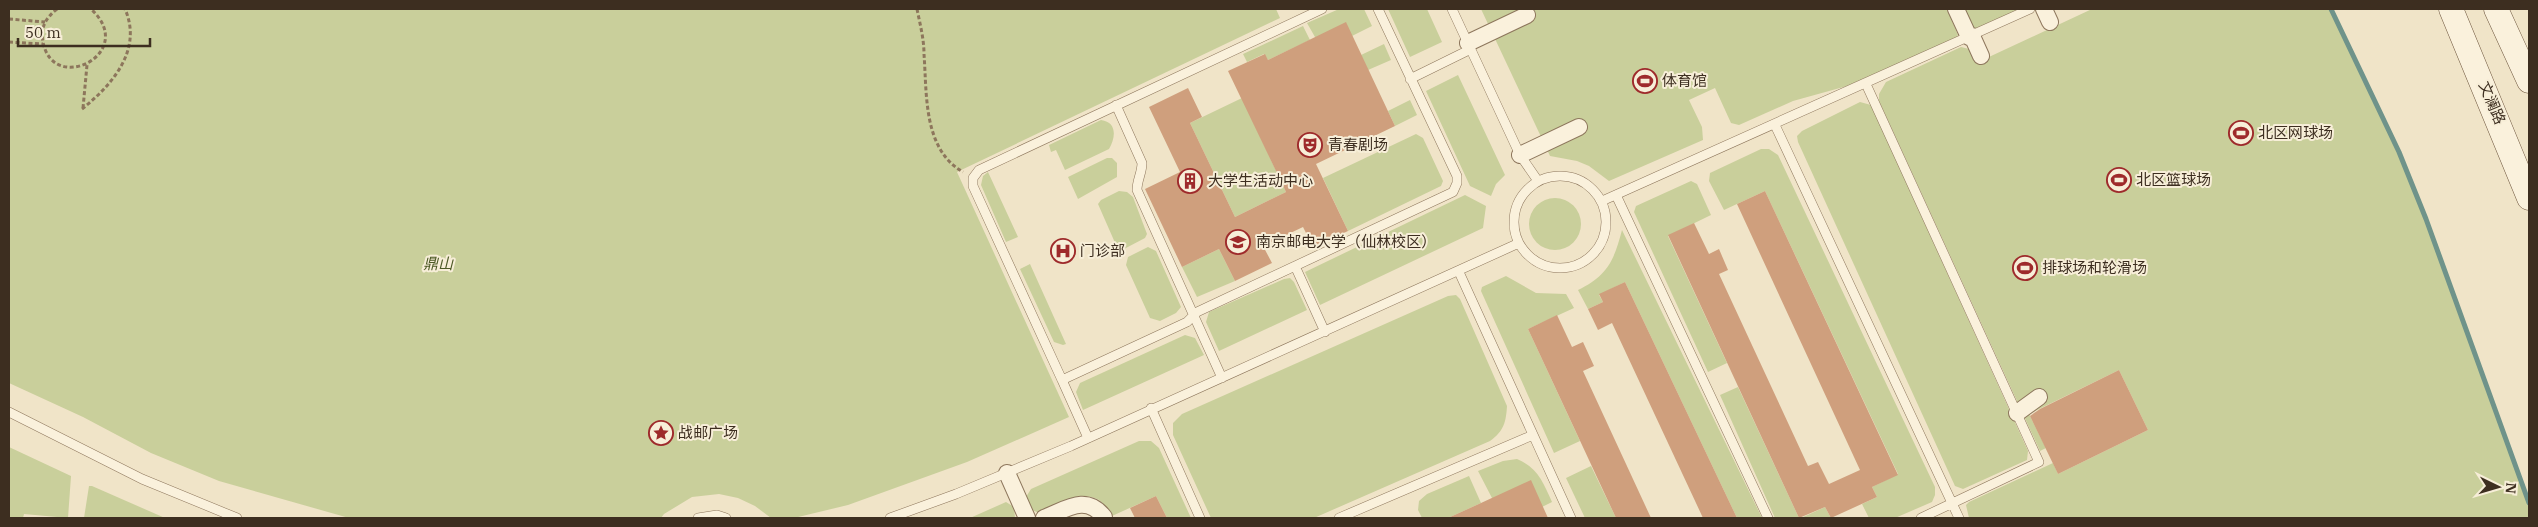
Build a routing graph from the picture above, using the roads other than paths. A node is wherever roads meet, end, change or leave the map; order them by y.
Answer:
1 (1322, 9) edge
2 (1378, 9) edge
3 (1452, 9) edge
4 (1956, 9) edge
5 (2030, 9) edge
6 (2451, 9) edge
7 (2496, 9) edge
8 (1527, 15) dead end
9 (1970, 37) junction
10 (1469, 46) junction
11 (1981, 56) dead end
12 (1410, 79) junction
13 (2529, 81) edge
14 (1866, 84) junction
15 (1116, 106) junction
16 (1774, 125) junction
17 (1579, 127) dead end
18 (1520, 155) junction
19 (1538, 181) junction
20 (1616, 195) junction
21 (2529, 198) edge
22 (1602, 201) junction
23 (1519, 244) junction
24 (1295, 266) junction
25 (1459, 272) junction
26 (1193, 316) junction
27 (1326, 332) junction
28 (1222, 378) junction
29 (1062, 380) junction
30 (2039, 397) dead end
31 (1151, 408) junction
32 (9, 412) edge
33 (2017, 413) junction
34 (1533, 435) junction
35 (1088, 438) junction
36 (1008, 473) junction
37 (1953, 503) junction
38 (1104, 517) edge
39 (237, 518) edge
40 (698, 518) edge
41 (726, 518) edge
42 (890, 518) edge
43 (1027, 518) edge
44 (1044, 518) edge
45 (1200, 518) edge
46 (1339, 518) edge
47 (1572, 518) edge
48 (1768, 518) edge
49 (1921, 518) edge
50 (1960, 518) edge

1 - 15 lane
2 - 12 lane
3 - 10 lane
4 - 9 street
5 - 9 lane
6 - 21 main road, 文澜路
7 - 13 main road
8 - 10 street
9 - 11 street
9 - 14 lane
10 - 12 lane
10 - 18 lane
12 - 24 lane
14 - 16 lane
14 - 33 lane
15 - 26 lane
15 - 29 lane
16 - 20 lane
16 - 37 lane
17 - 18 street
18 - 19 lane
19 - 22 lane
19 - 23 lane
20 - 22 lane
20 - 48 lane
22 - 23 lane
23 - 25 lane
24 - 26 lane
24 - 27 lane
25 - 27 lane
25 - 34 lane
26 - 28 lane
26 - 29 lane
27 - 28 lane
28 - 31 lane
29 - 35 lane
30 - 33 street
31 - 35 lane
31 - 45 lane
32 - 39 lane
33 - 37 lane
34 - 46 lane
34 - 47 lane
35 - 36 lane
36 - 42 lane
36 - 43 street
37 - 49 lane
37 - 50 lane
38 - 44 street
40 - 41 lane

